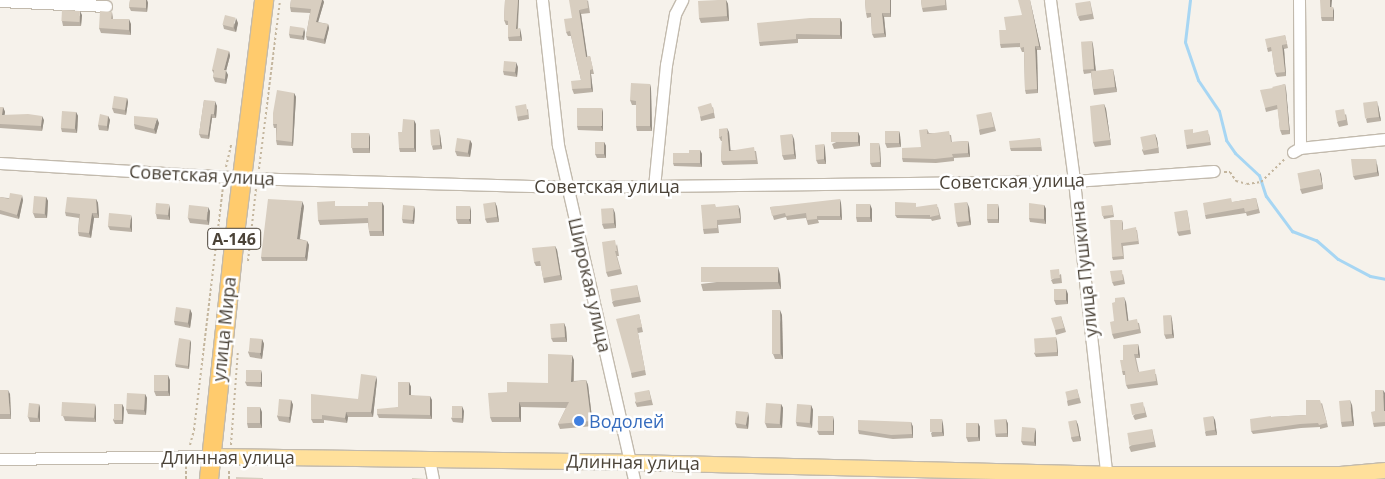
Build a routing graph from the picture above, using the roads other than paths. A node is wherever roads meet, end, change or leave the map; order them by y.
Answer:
1 (264, 0) edge
2 (542, 0) edge
3 (682, 0) edge
4 (1050, 0) edge
5 (1299, 0) edge
6 (0, 1) edge
7 (106, 6) dead end
8 (1385, 139) edge
9 (0, 163) edge
10 (1214, 171) road end
11 (250, 178) junction
12 (1074, 181) junction
13 (568, 187) junction
14 (654, 187) junction
15 (210, 456) junction
16 (0, 459) edge
17 (429, 459) junction
18 (630, 462) junction
19 (1385, 470) edge
20 (1107, 476) edge
21 (209, 479) edge
22 (433, 479) edge
23 (634, 479) edge

1 - 11 highway, улица Мира / А-146
2 - 13 street, Широкая улица
3 - 14 street
4 - 12 street, улица Пушкина
5 - 8 street
6 - 7 street
9 - 11 street, Советская улица
10 - 12 street, Советская улица
11 - 13 street, Советская улица
11 - 15 highway, улица Мира / А-146
12 - 14 street, Советская улица
12 - 20 street, улица Пушкина
13 - 14 street, Советская улица
13 - 18 street, Широкая улица
15 - 16 street, Длинная улица
15 - 17 main road, Длинная улица
15 - 21 highway, улица Мира / А-146
17 - 18 main road, Длинная улица
17 - 22 street
18 - 20 main road, Длинная улица
18 - 23 street, Широкая улица
19 - 20 main road, Длинная улица

